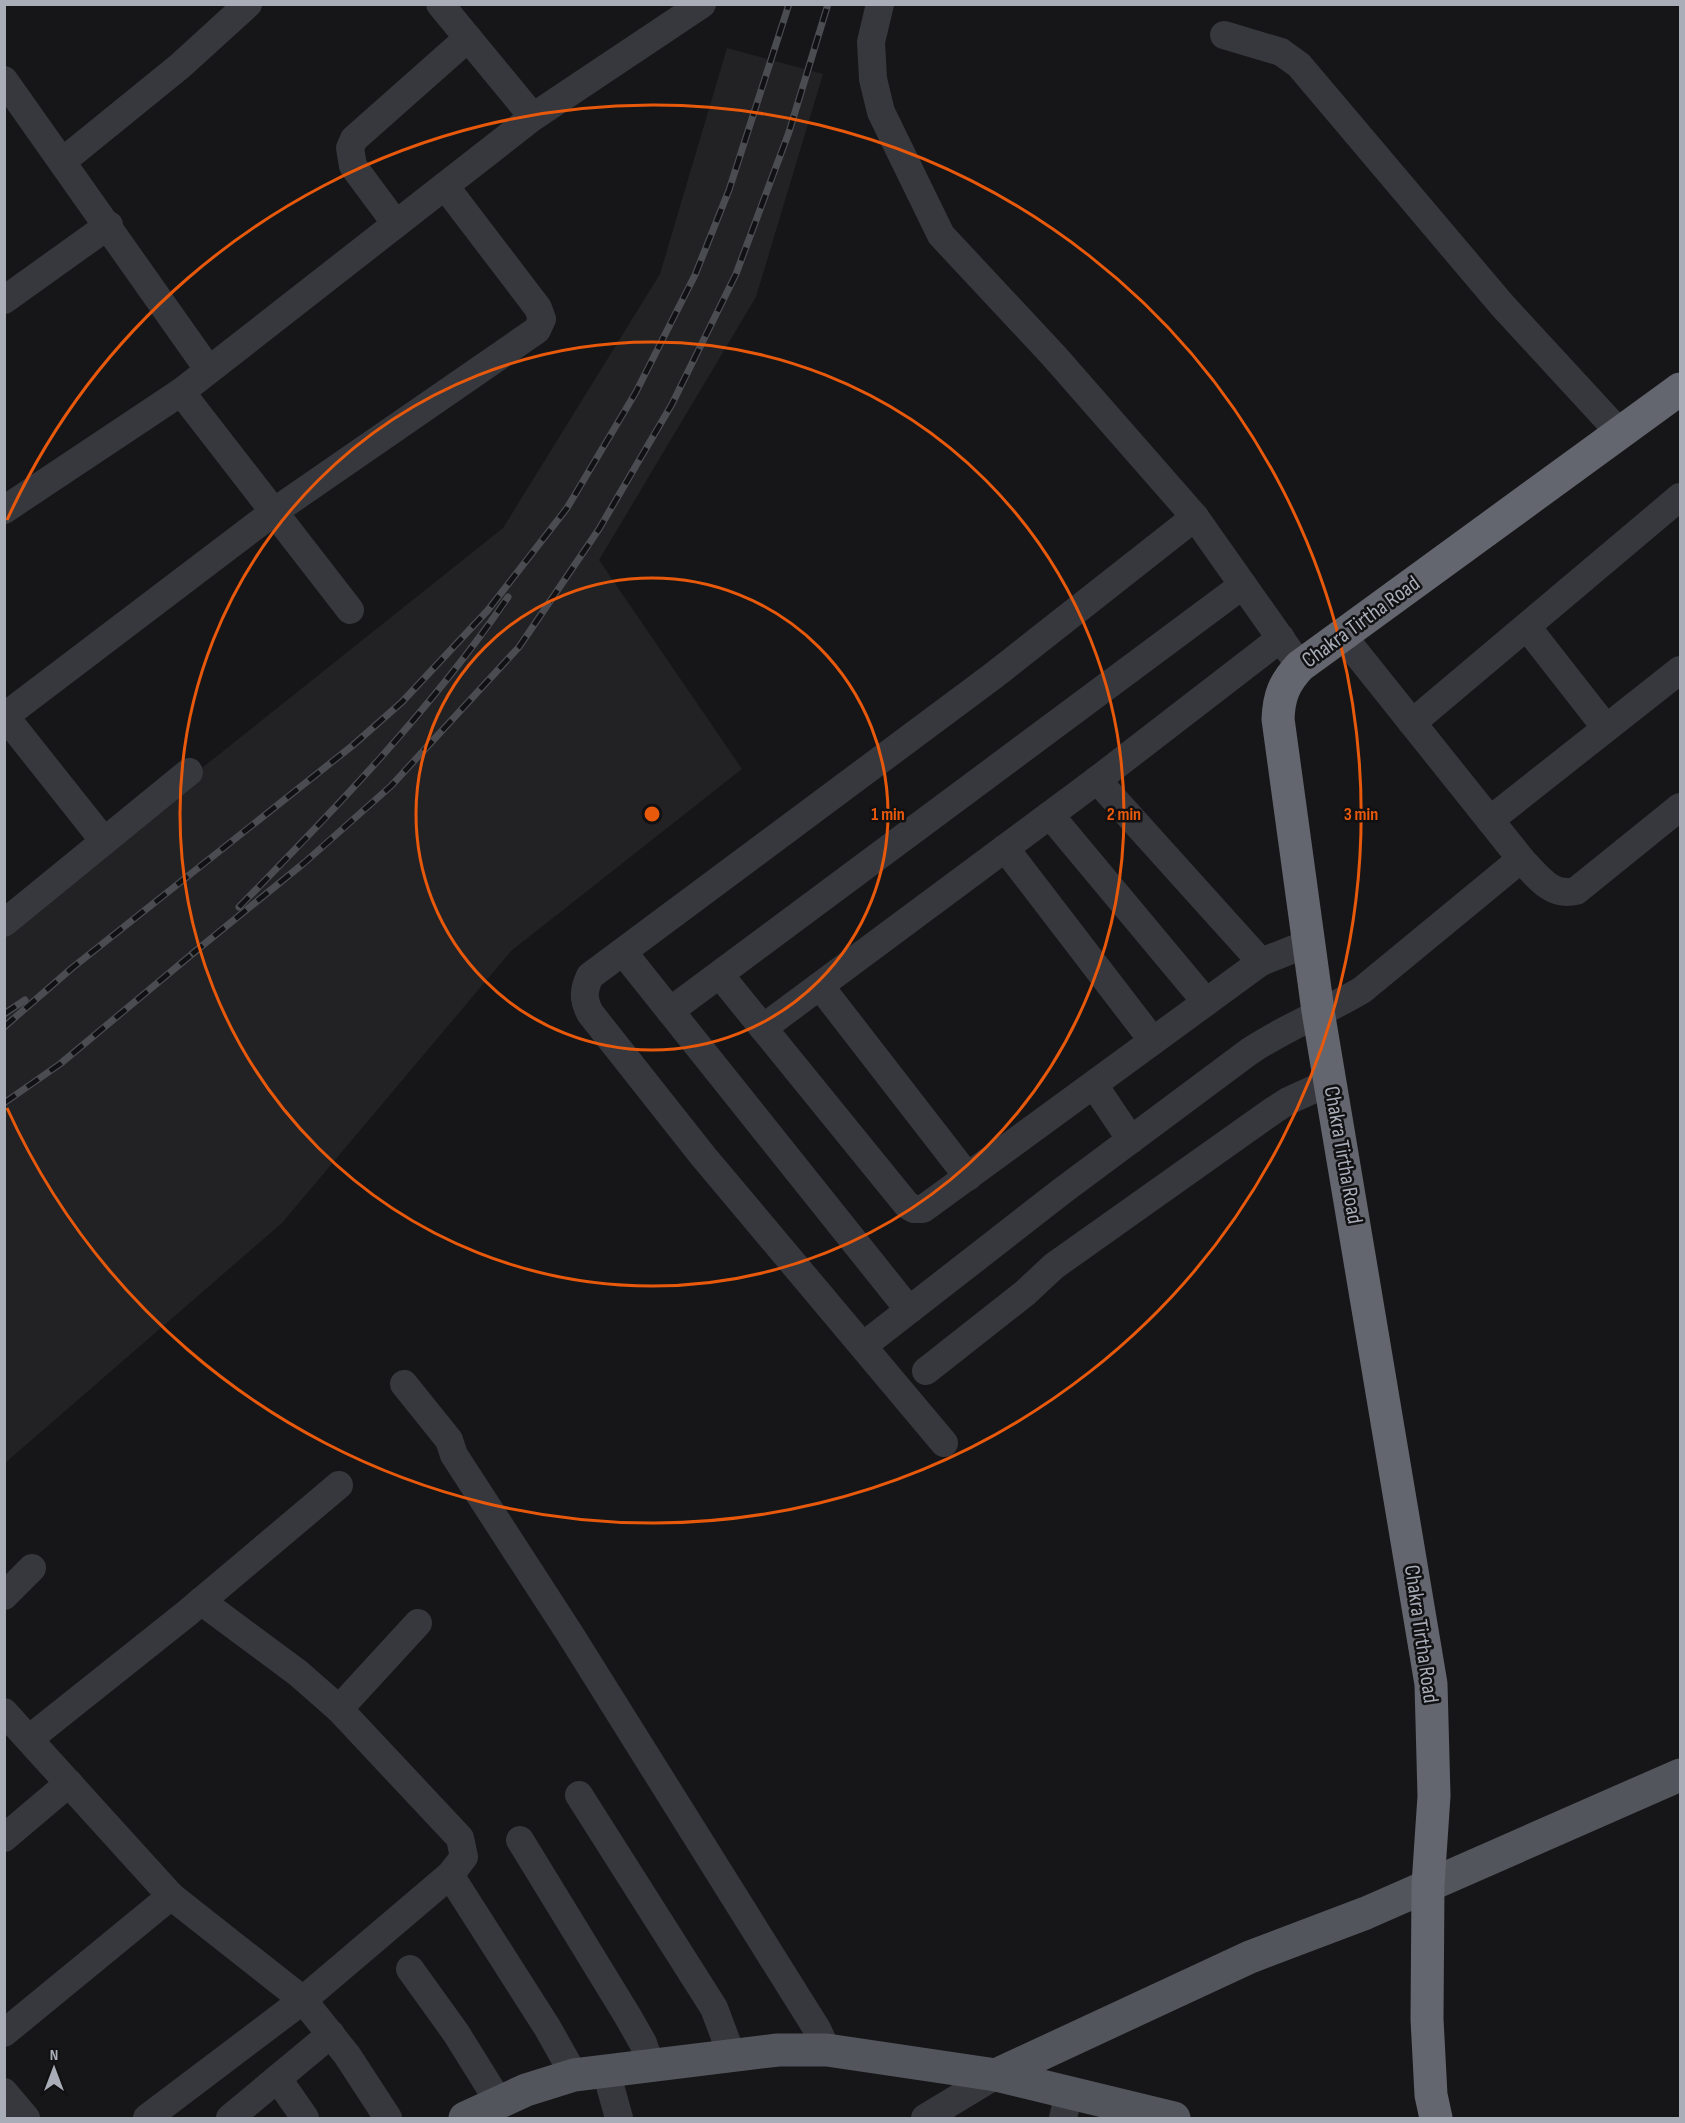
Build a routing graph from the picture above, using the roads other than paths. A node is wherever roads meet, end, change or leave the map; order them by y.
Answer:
1 (248, 4) edge
2 (440, 4) edge
3 (702, 4) edge
4 (880, 4) edge
5 (1224, 34) dead end
6 (468, 38) junction
7 (7, 88) edge
8 (532, 117) junction
9 (63, 161) junction
10 (445, 186) junction
11 (396, 224) junction
12 (109, 225) junction
13 (4, 300) edge
14 (208, 369) junction
15 (1680, 388) edge
16 (180, 392) junction
17 (1620, 433) junction
18 (1680, 497) edge
19 (4, 510) edge
20 (275, 511) junction
21 (1195, 517) junction
22 (1243, 585) junction
23 (350, 610) dead end
24 (1527, 627) junction
25 (1342, 635) junction
26 (1281, 638) junction
27 (1300, 666) junction
28 (1680, 670) edge
29 (5, 716) edge
30 (1412, 723) junction
31 (1606, 728) junction
32 (189, 772) dead end
33 (1097, 780) junction
34 (1680, 807) edge
35 (1050, 815) junction
36 (1490, 820) junction
37 (104, 842) junction
38 (1005, 848) junction
39 (1521, 859) junction
40 (4, 923) edge
41 (1309, 943) junction
42 (623, 952) junction
43 (1261, 962) junction
44 (720, 975) junction
45 (820, 986) junction
46 (1206, 1002) junction
47 (670, 1011) junction
48 (1318, 1011) junction
49 (763, 1028) junction
50 (1153, 1041) junction
51 (1330, 1082) junction
52 (1094, 1085) junction
53 (1131, 1140) junction
54 (968, 1178) junction
55 (909, 1310) junction
56 (863, 1346) junction
57 (926, 1371) dead end
58 (404, 1384) dead end
59 (944, 1443) dead end
60 (339, 1485) dead end
61 (32, 1568) dead end
62 (4, 1596) edge
63 (201, 1601) junction
64 (418, 1623) dead end
65 (339, 1709) junction
66 (4, 1712) edge
67 (29, 1739) junction
68 (1680, 1775) edge
69 (69, 1784) junction
70 (579, 1795) dead end
71 (4, 1838) edge
72 (520, 1840) dead end
73 (450, 1875) junction
74 (1428, 1885) junction
75 (171, 1896) junction
76 (410, 1969) dead end
77 (303, 2000) junction
78 (4, 2033) edge
79 (331, 2034) junction
80 (827, 2050) junction
81 (732, 2056) junction
82 (651, 2066) junction
83 (590, 2073) junction
84 (996, 2075) junction
85 (278, 2079) junction
86 (4, 2092) edge
87 (499, 2102) junction
88 (1066, 2106) edge
89 (162, 2114) edge
90 (26, 2118) edge
91 (230, 2118) edge
92 (306, 2118) edge
93 (388, 2118) edge
94 (465, 2118) edge
95 (619, 2118) edge
96 (925, 2118) edge
97 (1174, 2118) edge
98 (1436, 2118) edge

1 - 9 street
2 - 6 street
3 - 8 street
4 - 21 street
5 - 17 street
6 - 8 street
6 - 11 street
7 - 9 street
8 - 10 street
9 - 12 street
10 - 11 street
10 - 20 street
11 - 14 street
12 - 13 street
12 - 14 street
14 - 16 street
15 - 17 highway, Chakra Tirtha Road
16 - 19 street
16 - 20 street
17 - 25 highway, Chakra Tirtha Road
18 - 24 street
20 - 23 street
20 - 29 street
21 - 22 street
21 - 42 street
22 - 26 street
22 - 44 street
24 - 30 street
24 - 31 street
25 - 27 highway, Chakra Tirtha Road
25 - 30 street
26 - 27 street
26 - 33 street
27 - 41 highway, Chakra Tirtha Road
28 - 31 street
29 - 37 street
30 - 36 street
31 - 36 street
32 - 37 street
33 - 35 street
33 - 43 street
34 - 39 street
35 - 38 street
35 - 46 street
36 - 39 street
37 - 40 street
38 - 45 street
38 - 50 street
39 - 48 street
41 - 43 street
41 - 48 highway, Chakra Tirtha Road
42 - 47 street
42 - 56 street
43 - 46 street
44 - 47 street
44 - 49 street
45 - 49 street
45 - 54 street
46 - 50 street
47 - 55 street
48 - 51 highway, Chakra Tirtha Road
48 - 53 street
49 - 54 street
50 - 52 street
51 - 57 street
51 - 74 highway, Chakra Tirtha Road
52 - 53 street
52 - 54 street
53 - 55 street
55 - 56 street
56 - 59 street
58 - 80 street
60 - 63 street
61 - 62 street
63 - 65 street
63 - 67 street
64 - 65 street
65 - 73 street
66 - 67 street
67 - 69 street
68 - 74 main road
69 - 71 street
69 - 75 street
70 - 81 street
72 - 82 street
73 - 77 street
73 - 83 street
74 - 84 main road
74 - 98 highway, Chakra Tirtha Road
75 - 77 street
75 - 78 street
76 - 87 street
77 - 79 street
77 - 89 street
79 - 85 street
79 - 93 street
80 - 81 main road
80 - 84 main road
81 - 82 main road
82 - 83 main road
83 - 87 main road
83 - 95 street
84 - 88 main road
84 - 96 street
85 - 91 street
85 - 92 street
86 - 90 street
87 - 94 main road
88 - 97 main road

